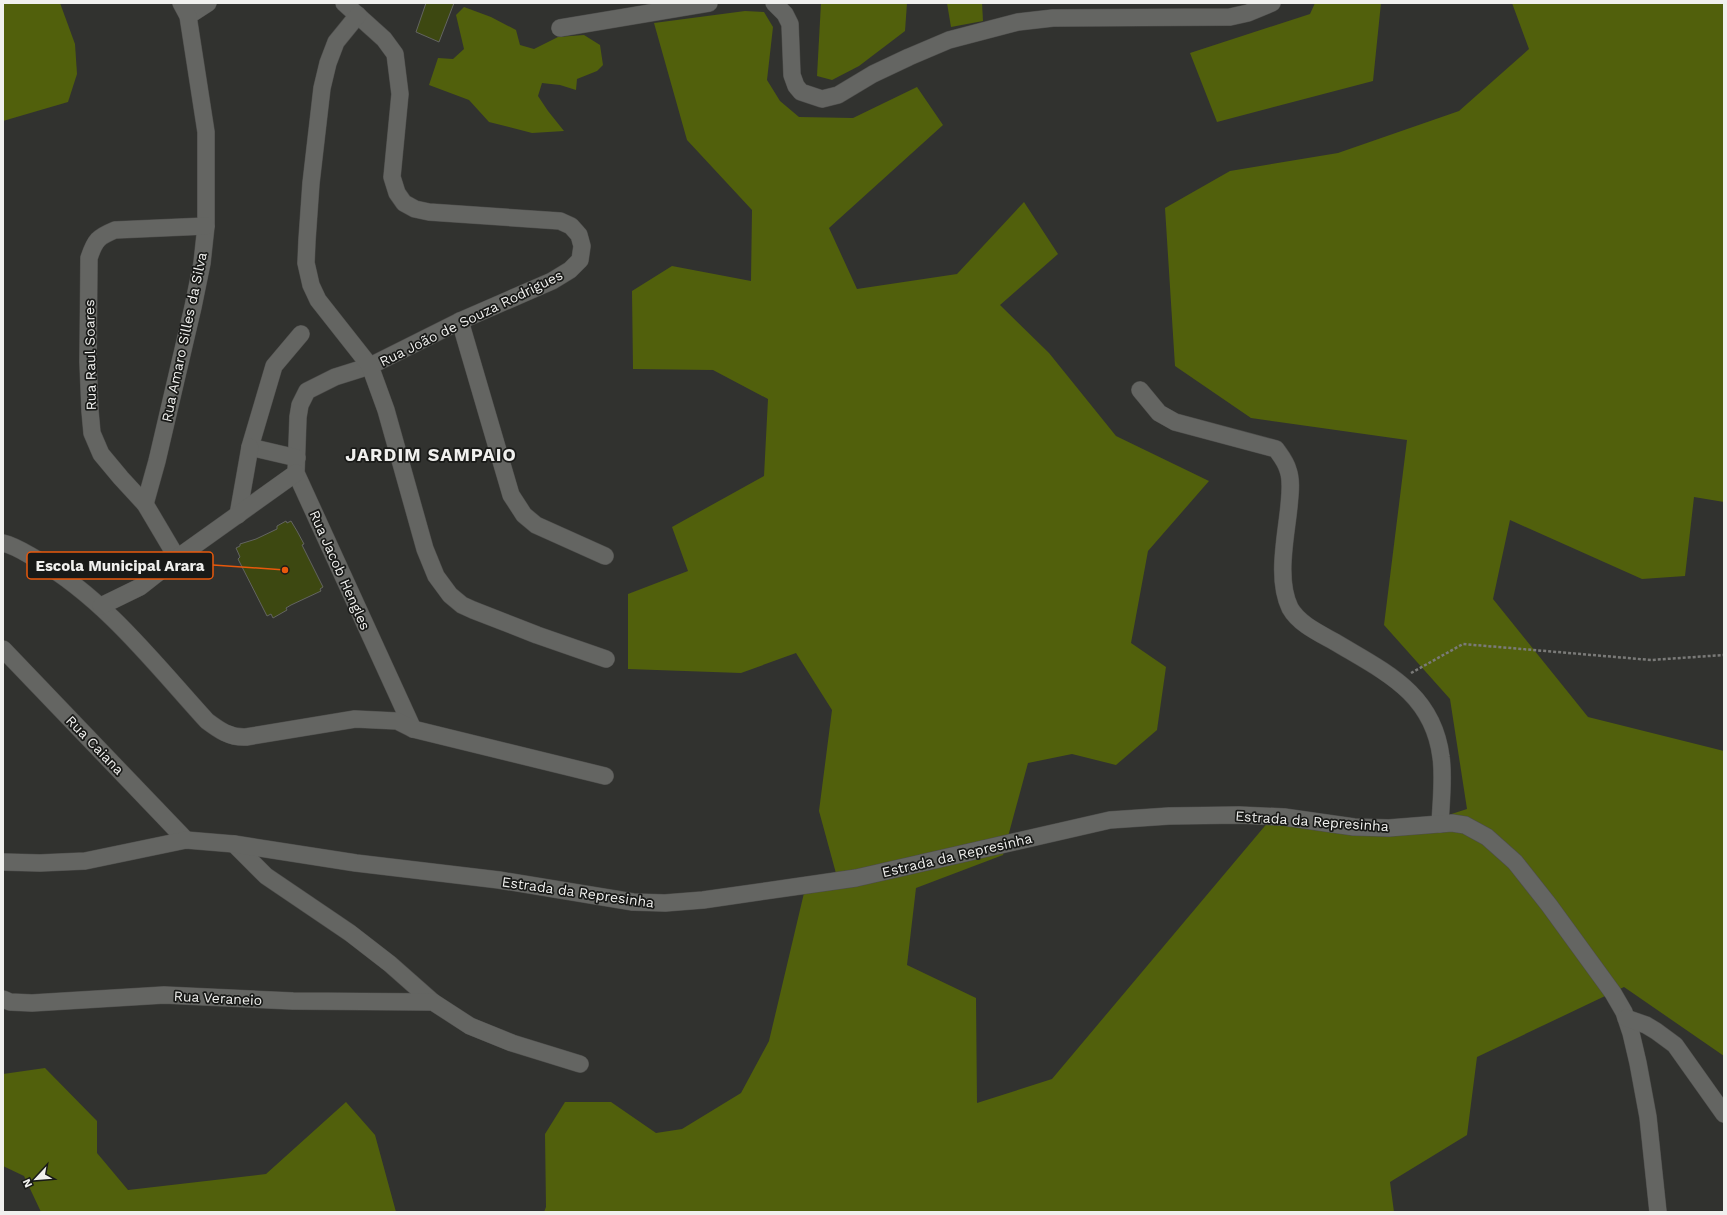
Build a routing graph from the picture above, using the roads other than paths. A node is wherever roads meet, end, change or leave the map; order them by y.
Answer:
1 (208, 3) edge
2 (344, 3) edge
3 (709, 3) edge
4 (774, 3) edge
5 (1272, 3) edge
6 (184, 10) edge
7 (358, 15) junction
8 (560, 28) dead end
9 (206, 226) junction
10 (460, 321) junction
11 (302, 334) dead end
12 (370, 366) junction
13 (1140, 390) dead end
14 (300, 405) joint
15 (250, 447) junction
16 (297, 466) junction
17 (145, 504) junction
18 (238, 515) junction
19 (3, 543) edge
20 (605, 556) dead end
21 (177, 558) junction
22 (101, 606) junction
23 (3, 649) edge
24 (606, 659) dead end
25 (413, 730) junction
26 (605, 776) dead end
27 (1440, 824) junction
28 (186, 840) junction
29 (234, 844) junction
30 (3, 862) edge
31 (3, 999) edge
32 (434, 1002) junction
33 (1626, 1018) junction
34 (580, 1064) dead end
35 (1724, 1114) edge
36 (1658, 1212) edge

1 - 6 street
2 - 7 street, Rua João de Souza Rodrigues
3 - 8 street
4 - 5 street
6 - 9 street, Rua Amaro Silles da Silva
7 - 10 street, Rua João de Souza Rodrigues
7 - 12 street
9 - 17 street, Rua Amaro Silles da Silva
9 - 17 street, Rua Raul Soares
10 - 12 street, Rua João de Souza Rodrigues
10 - 20 street
11 - 15 street
12 - 14 street, Rua João de Souza Rodrigues
12 - 24 street
13 - 27 street
14 - 16 street, Rua Jacob Hengles
15 - 16 street
15 - 18 street
16 - 18 street
16 - 25 street, Rua Jacob Hengles
17 - 21 street, Rua Raul Soares
18 - 21 street
19 - 22 street
21 - 22 street
22 - 25 street
23 - 28 street, Rua Caiana
25 - 26 street
27 - 29 street, Estrada da Represinha
27 - 33 street, Estrada da Represinha
28 - 29 street, Estrada da Represinha
28 - 30 street, Estrada da Represinha
29 - 32 street
31 - 32 street, Rua Veraneio
32 - 34 street
33 - 35 street
33 - 36 street, Estrada da Represinha

